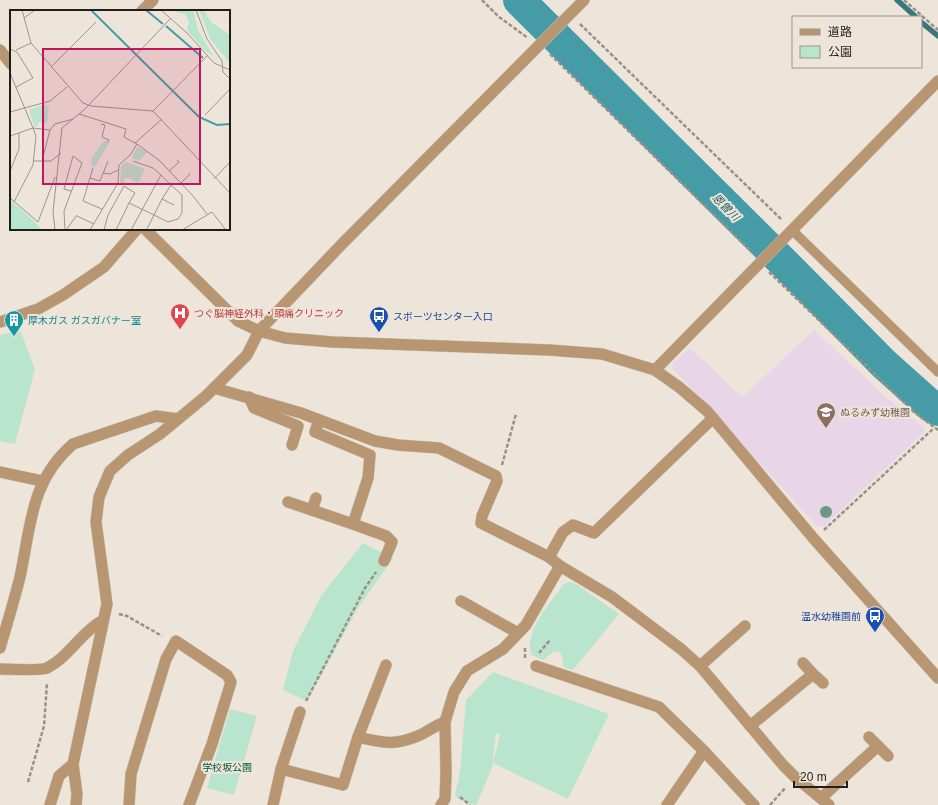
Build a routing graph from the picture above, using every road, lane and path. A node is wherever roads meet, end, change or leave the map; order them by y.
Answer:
1 (153, 0) edge
2 (482, 0) edge
3 (584, 0) edge
4 (904, 0) edge
5 (143, 10) edge
6 (568, 17) junction
7 (938, 30) edge
8 (539, 46) junction
9 (0, 50) edge
10 (10, 63) edge
11 (938, 81) edge
12 (136, 230) edge
13 (146, 230) edge
14 (790, 231) junction
15 (761, 262) junction
16 (0, 322) edge
17 (259, 331) junction
18 (655, 370) junction
19 (938, 372) edge
20 (214, 388) junction
21 (249, 397) junction
22 (516, 414) dead end
23 (713, 418) junction
24 (178, 419) junction
25 (319, 420) junction
26 (934, 428) junction
27 (938, 430) edge
28 (292, 445) dead end
29 (0, 472) edge
30 (496, 476) junction
31 (42, 481) junction
32 (316, 498) dead end
33 (288, 502) dead end
34 (312, 510) junction
35 (353, 524) junction
36 (814, 539) junction
37 (549, 557) junction
38 (384, 561) joint
39 (560, 566) junction
40 (461, 601) dead end
41 (127, 616) dead end
42 (103, 620) junction
43 (745, 626) dead end
44 (518, 633) junction
45 (166, 638) dead end
46 (0, 648) edge
47 (803, 663) dead end
48 (386, 665) dead end
49 (536, 666) dead end
50 (700, 666) junction
51 (0, 669) edge
52 (46, 669) junction
53 (813, 674) junction
54 (938, 678) edge
55 (823, 683) dead end
56 (300, 712) joint
57 (445, 722) junction
58 (750, 726) junction
59 (869, 736) dead end
60 (358, 737) junction
61 (878, 746) junction
62 (704, 751) junction
63 (888, 756) dead end
64 (73, 764) junction
65 (281, 769) junction
66 (795, 777) junction
67 (28, 782) dead end
68 (458, 795) dead end
69 (825, 801) edge
70 (50, 805) edge
71 (76, 805) edge
72 (129, 805) edge
73 (189, 805) edge
74 (273, 805) edge
75 (441, 805) edge
76 (470, 805) edge
77 (667, 805) edge
78 (754, 805) edge
79 (770, 805) edge

1 - 5 street
2 - 8 path
3 - 6 street
4 - 7 path
6 - 8 street
6 - 14 path
8 - 15 path
8 - 17 street
9 - 10 street
11 - 14 street
12 - 16 street
13 - 17 street
14 - 15 street
14 - 19 lane
15 - 18 street
15 - 26 path
17 - 18 street
17 - 20 street
18 - 23 street
20 - 21 street
20 - 24 street
21 - 25 street
21 - 28 street
22 - 30 path
23 - 36 street
23 - 37 street
24 - 31 street
24 - 42 street
25 - 30 street
25 - 35 street
26 - 27 path
26 - 36 path
29 - 31 street
30 - 37 street
31 - 46 street
32 - 34 street
33 - 34 street
34 - 35 street
35 - 38 street
36 - 54 street
37 - 39 street
38 - 56 path
39 - 44 street
39 - 50 street
40 - 44 street
41 - 45 path
42 - 52 street
42 - 64 street
43 - 50 street
44 - 57 street
47 - 53 street
48 - 60 street
49 - 62 street
50 - 58 street
51 - 52 street
52 - 67 path
53 - 55 street
53 - 58 street
56 - 65 street
57 - 60 street
57 - 75 street
58 - 66 street
59 - 61 street
60 - 65 street
61 - 63 street
61 - 69 street
62 - 77 street
62 - 78 street
64 - 70 street
64 - 71 street
65 - 74 street
66 - 69 street
66 - 79 path
68 - 76 path
72 - 73 street

